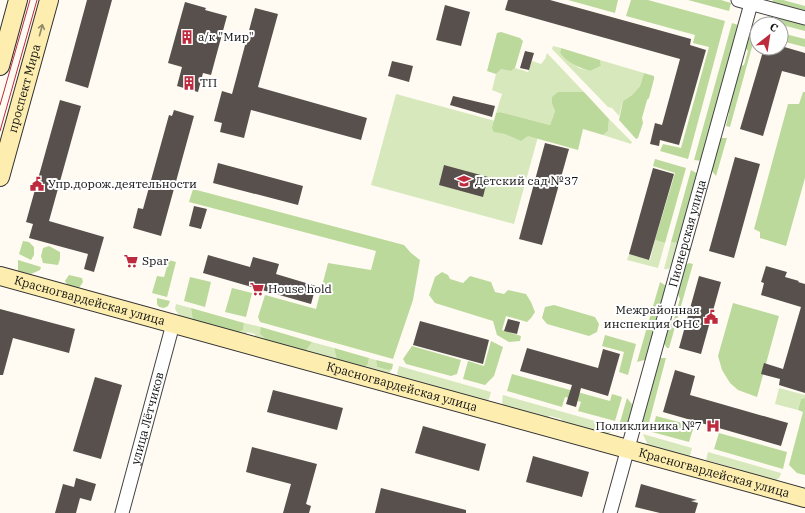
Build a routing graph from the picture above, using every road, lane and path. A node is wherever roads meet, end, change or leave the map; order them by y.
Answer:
1 (18, 0) edge
2 (49, 0) edge
3 (747, 1) edge
4 (805, 18) edge
5 (0, 66) edge
6 (0, 177) edge
7 (0, 276) edge
8 (174, 324) junction
9 (628, 449) junction
10 (805, 498) edge
11 (122, 513) edge
12 (610, 513) edge

1 - 5 street
6 -> 2 street, проспект Мира
3 - 4 street
3 - 9 street, Пионерская улица
7 - 8 street, Красногвардейская улица
8 - 9 street, Красногвардейская улица
8 - 11 street, улица Лётчиков
9 - 10 street, Красногвардейская улица
9 - 12 street, Пионерская улица

